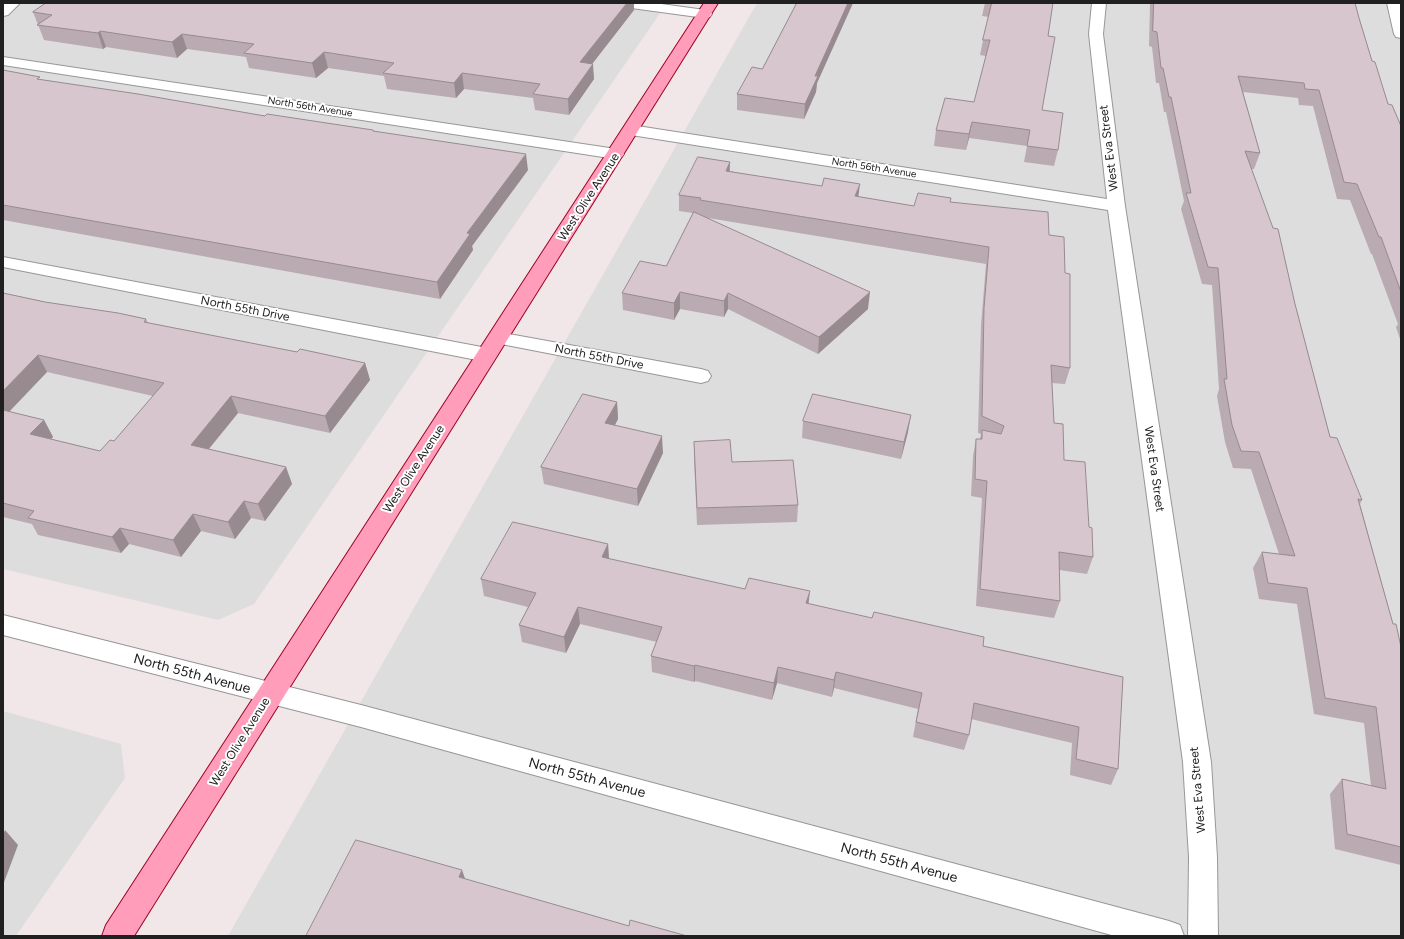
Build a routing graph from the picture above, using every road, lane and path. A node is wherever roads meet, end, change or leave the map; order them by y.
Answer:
1 (13, 3) edge
2 (624, 3) edge
3 (1099, 3) edge
4 (1394, 3) edge
5 (708, 8) edge
6 (3, 12) edge
7 (1401, 34) edge
8 (3, 61) edge
9 (631, 130) junction
10 (616, 154) junction
11 (1116, 206) junction
12 (3, 262) edge
13 (498, 338) junction
14 (487, 355) junction
15 (701, 376) dead end
16 (3, 625) edge
17 (271, 694) junction
18 (117, 936) edge
19 (1169, 936) edge
20 (1203, 936) edge

1 - 6 street
2 - 5 street
3 - 11 street, West Eva Street
4 - 7 street
5 - 9 main road, West Olive Avenue
8 - 10 street, North 56th Avenue
9 - 10 main road, West Olive Avenue
9 - 11 street, North 56th Avenue
10 - 13 main road, West Olive Avenue
11 - 20 street, West Eva Street
12 - 14 street, North 55th Drive
13 - 14 main road, West Olive Avenue
13 - 15 street, North 55th Drive
14 - 17 main road, West Olive Avenue
16 - 17 street, North 55th Avenue
17 - 18 main road, West Olive Avenue
17 - 19 street, North 55th Avenue

